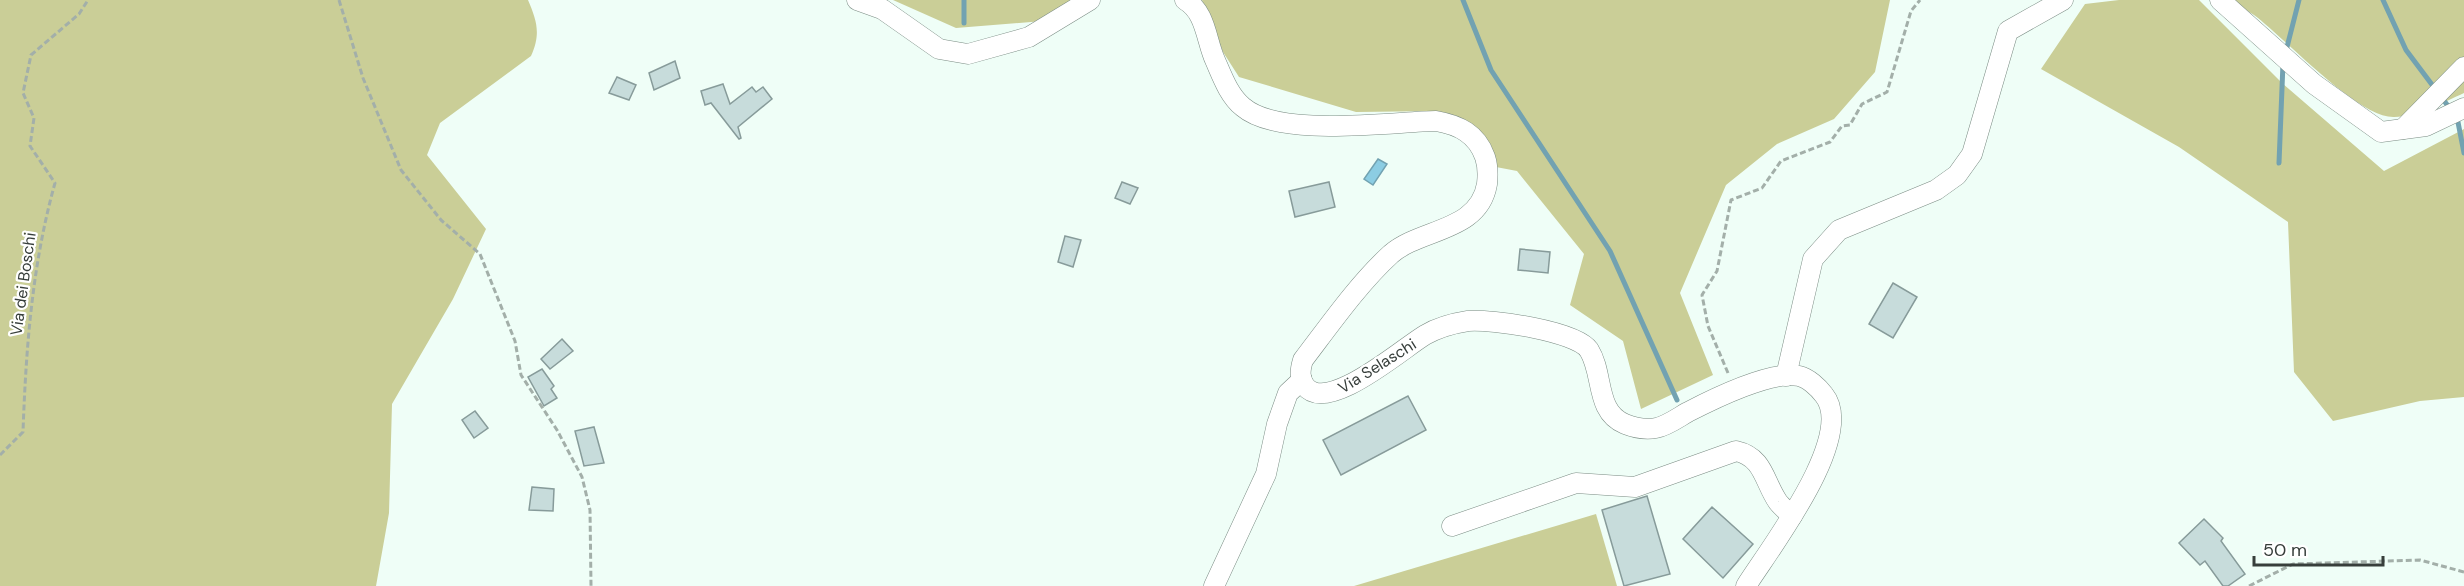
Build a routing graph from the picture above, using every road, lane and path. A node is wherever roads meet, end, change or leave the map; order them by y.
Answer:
1 (88, 0) edge
2 (339, 0) edge
3 (857, 0) edge
4 (1090, 0) edge
5 (1185, 0) edge
6 (1920, 0) edge
7 (2063, 0) edge
8 (2220, 0) edge
9 (2464, 67) edge
10 (2464, 108) edge
11 (2403, 129) junction
12 (1786, 375) junction
13 (1302, 380) junction
14 (1725, 393) junction
15 (0, 455) edge
16 (1792, 516) junction
17 (1452, 526) dead end
18 (2464, 572) edge
19 (591, 586) edge
20 (1214, 586) edge
21 (1746, 586) edge
22 (2249, 586) edge

1 - 15 path, Via dei Boschi
2 - 19 path
3 - 4 street
5 - 13 street
6 - 14 path
7 - 12 street
8 - 11 street
9 - 11 street
10 - 11 street
12 - 14 street, Via Selaschi
12 - 16 street
13 - 14 street, Via Selaschi
13 - 20 street
16 - 17 street
16 - 21 street
18 - 22 path

